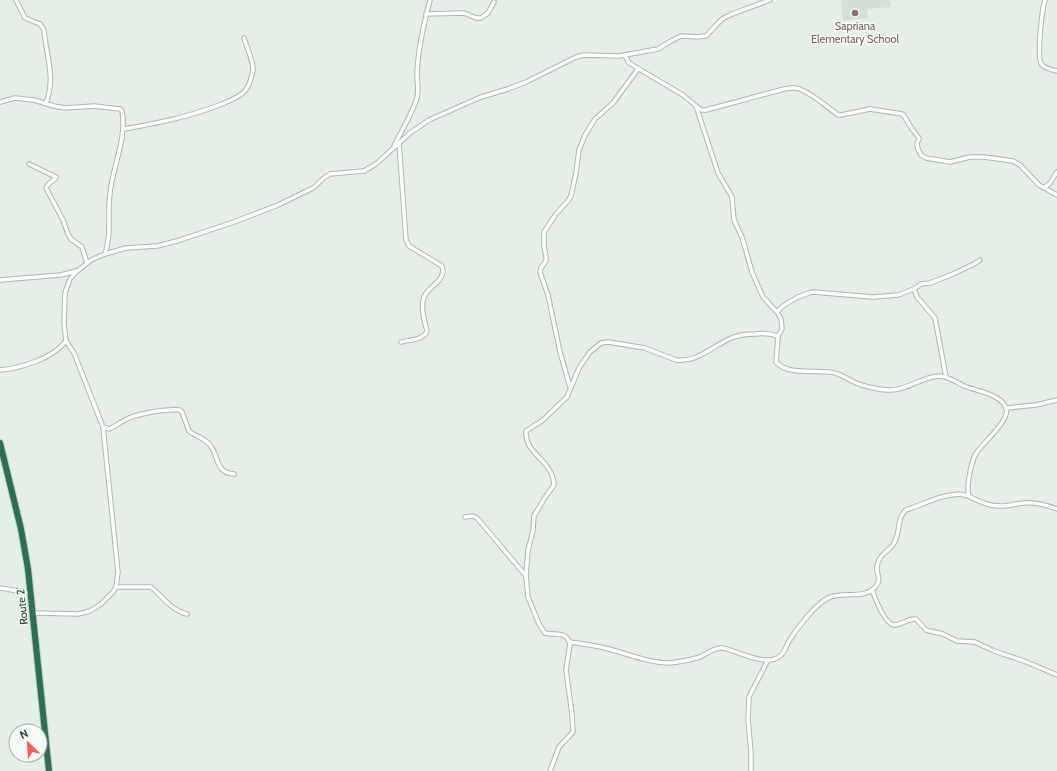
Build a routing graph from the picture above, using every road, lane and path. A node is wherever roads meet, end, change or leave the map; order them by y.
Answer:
1 (16, 0) edge
2 (430, 0) edge
3 (770, 0) edge
4 (1045, 0) edge
5 (494, 2) dead end
6 (426, 14) junction
7 (244, 38) dead end
8 (625, 55) junction
9 (638, 69) junction
10 (1057, 71) edge
11 (0, 102) edge
12 (46, 103) junction
13 (696, 106) junction
14 (124, 129) junction
15 (399, 143) junction
16 (393, 148) junction
17 (29, 164) dead end
18 (1057, 172) edge
19 (1044, 188) junction
20 (1057, 195) edge
21 (105, 254) junction
22 (980, 260) dead end
23 (87, 263) junction
24 (76, 271) junction
25 (0, 280) edge
26 (914, 289) junction
27 (777, 312) junction
28 (778, 336) junction
29 (66, 341) junction
30 (401, 342) dead end
31 (0, 370) edge
32 (946, 377) junction
33 (570, 388) junction
34 (1057, 400) edge
35 (1006, 408) junction
36 (103, 427) junction
37 (0, 444) edge
38 (234, 474) dead end
39 (969, 496) junction
40 (1057, 509) edge
41 (465, 517) dead end
42 (526, 576) junction
43 (116, 587) junction
44 (0, 588) edge
45 (872, 590) junction
46 (31, 593) junction
47 (33, 613) junction
48 (187, 614) dead end
49 (570, 642) junction
50 (768, 660) junction
51 (1057, 675) edge
52 (48, 771) edge
53 (550, 771) edge
54 (751, 771) edge

1 - 12 street
2 - 6 street
3 - 8 street
4 - 10 street
5 - 6 street
6 - 16 street
7 - 14 street
8 - 9 street
8 - 15 street
9 - 13 street
9 - 33 street
11 - 12 street
12 - 14 street
13 - 19 street
13 - 27 street
14 - 21 street
15 - 16 street
15 - 30 street
16 - 21 street
17 - 23 street
18 - 19 street
19 - 20 street
21 - 23 street
22 - 26 street
23 - 24 street
24 - 25 street
24 - 29 street
26 - 27 street
26 - 32 street
27 - 28 street
28 - 32 street
28 - 33 street
29 - 31 street
29 - 36 street
32 - 35 street
33 - 42 street
34 - 35 street
35 - 39 street
36 - 38 street
36 - 43 street
37 - 46 highway, Route 2
39 - 40 street
39 - 45 street
41 - 42 street
42 - 49 street
43 - 47 street
43 - 48 street
44 - 46 street
45 - 50 street
45 - 51 street
46 - 47 highway, Route 2
47 - 52 highway, Route 2
49 - 50 street
49 - 53 street
50 - 54 street

